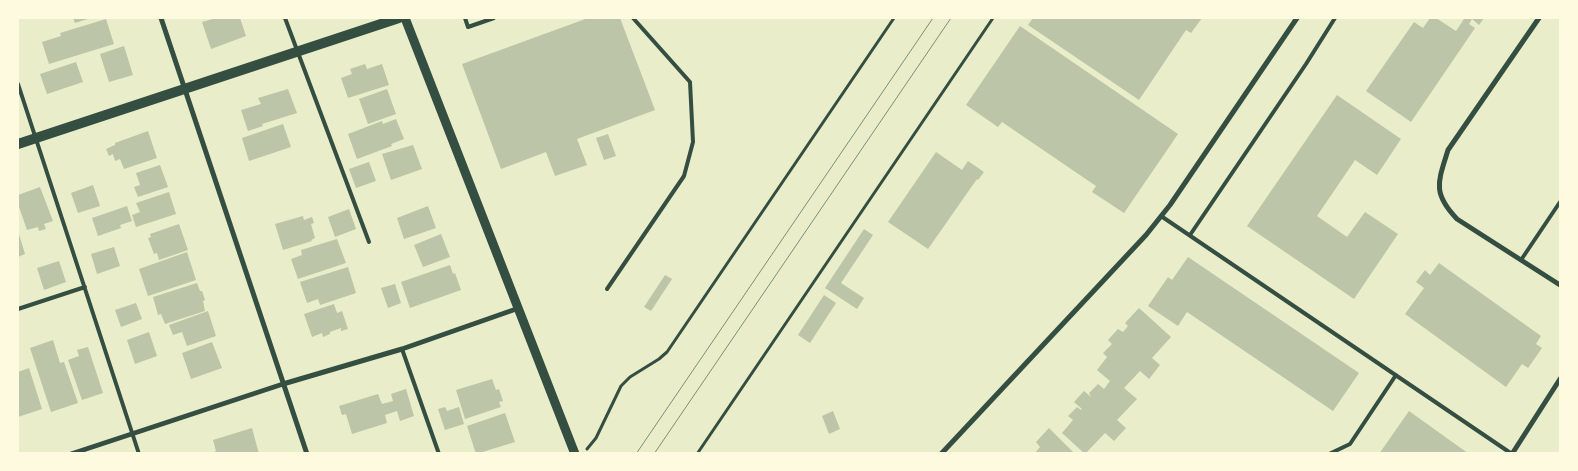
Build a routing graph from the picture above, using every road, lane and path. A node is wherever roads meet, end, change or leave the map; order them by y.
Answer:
1 (161, 18) edge
2 (285, 18) edge
3 (399, 18) edge
4 (405, 18) edge
5 (465, 18) edge
6 (494, 18) edge
7 (633, 18) edge
8 (894, 18) edge
9 (993, 18) edge
10 (1297, 18) edge
11 (1335, 18) edge
12 (1539, 18) edge
13 (297, 51) junction
14 (18, 84) edge
15 (185, 89) junction
16 (35, 138) junction
17 (18, 144) edge
18 (1560, 202) edge
19 (1161, 216) junction
20 (1190, 235) junction
21 (369, 242) dead end
22 (1521, 260) junction
23 (1560, 285) edge
24 (85, 287) junction
25 (607, 289) dead end
26 (520, 308) junction
27 (18, 309) edge
28 (402, 349) junction
29 (1396, 375) junction
30 (1560, 379) edge
31 (283, 384) junction
32 (132, 433) junction
33 (71, 454) edge
34 (139, 454) edge
35 (307, 454) edge
36 (439, 454) edge
37 (575, 454) edge
38 (584, 454) edge
39 (697, 454) edge
40 (941, 454) edge
41 (1329, 454) edge
42 (1512, 454) edge

1 - 15 street
2 - 13 lane
3 - 13 main road
4 - 26 street
5 - 6 lane
7 - 25 lane
8 - 38 path
9 - 39 path
10 - 19 street
11 - 20 lane
12 - 22 street
13 - 15 main road
13 - 21 lane
14 - 16 lane
15 - 16 main road
15 - 31 street
16 - 17 main road
16 - 24 lane
18 - 22 lane
19 - 20 lane
19 - 40 street
20 - 29 lane
22 - 23 street
24 - 27 lane
24 - 32 lane
26 - 28 street
26 - 37 street
28 - 31 street
28 - 36 lane
29 - 41 lane
29 - 42 lane
30 - 42 street
31 - 32 street
31 - 35 street
32 - 33 street
32 - 34 lane

